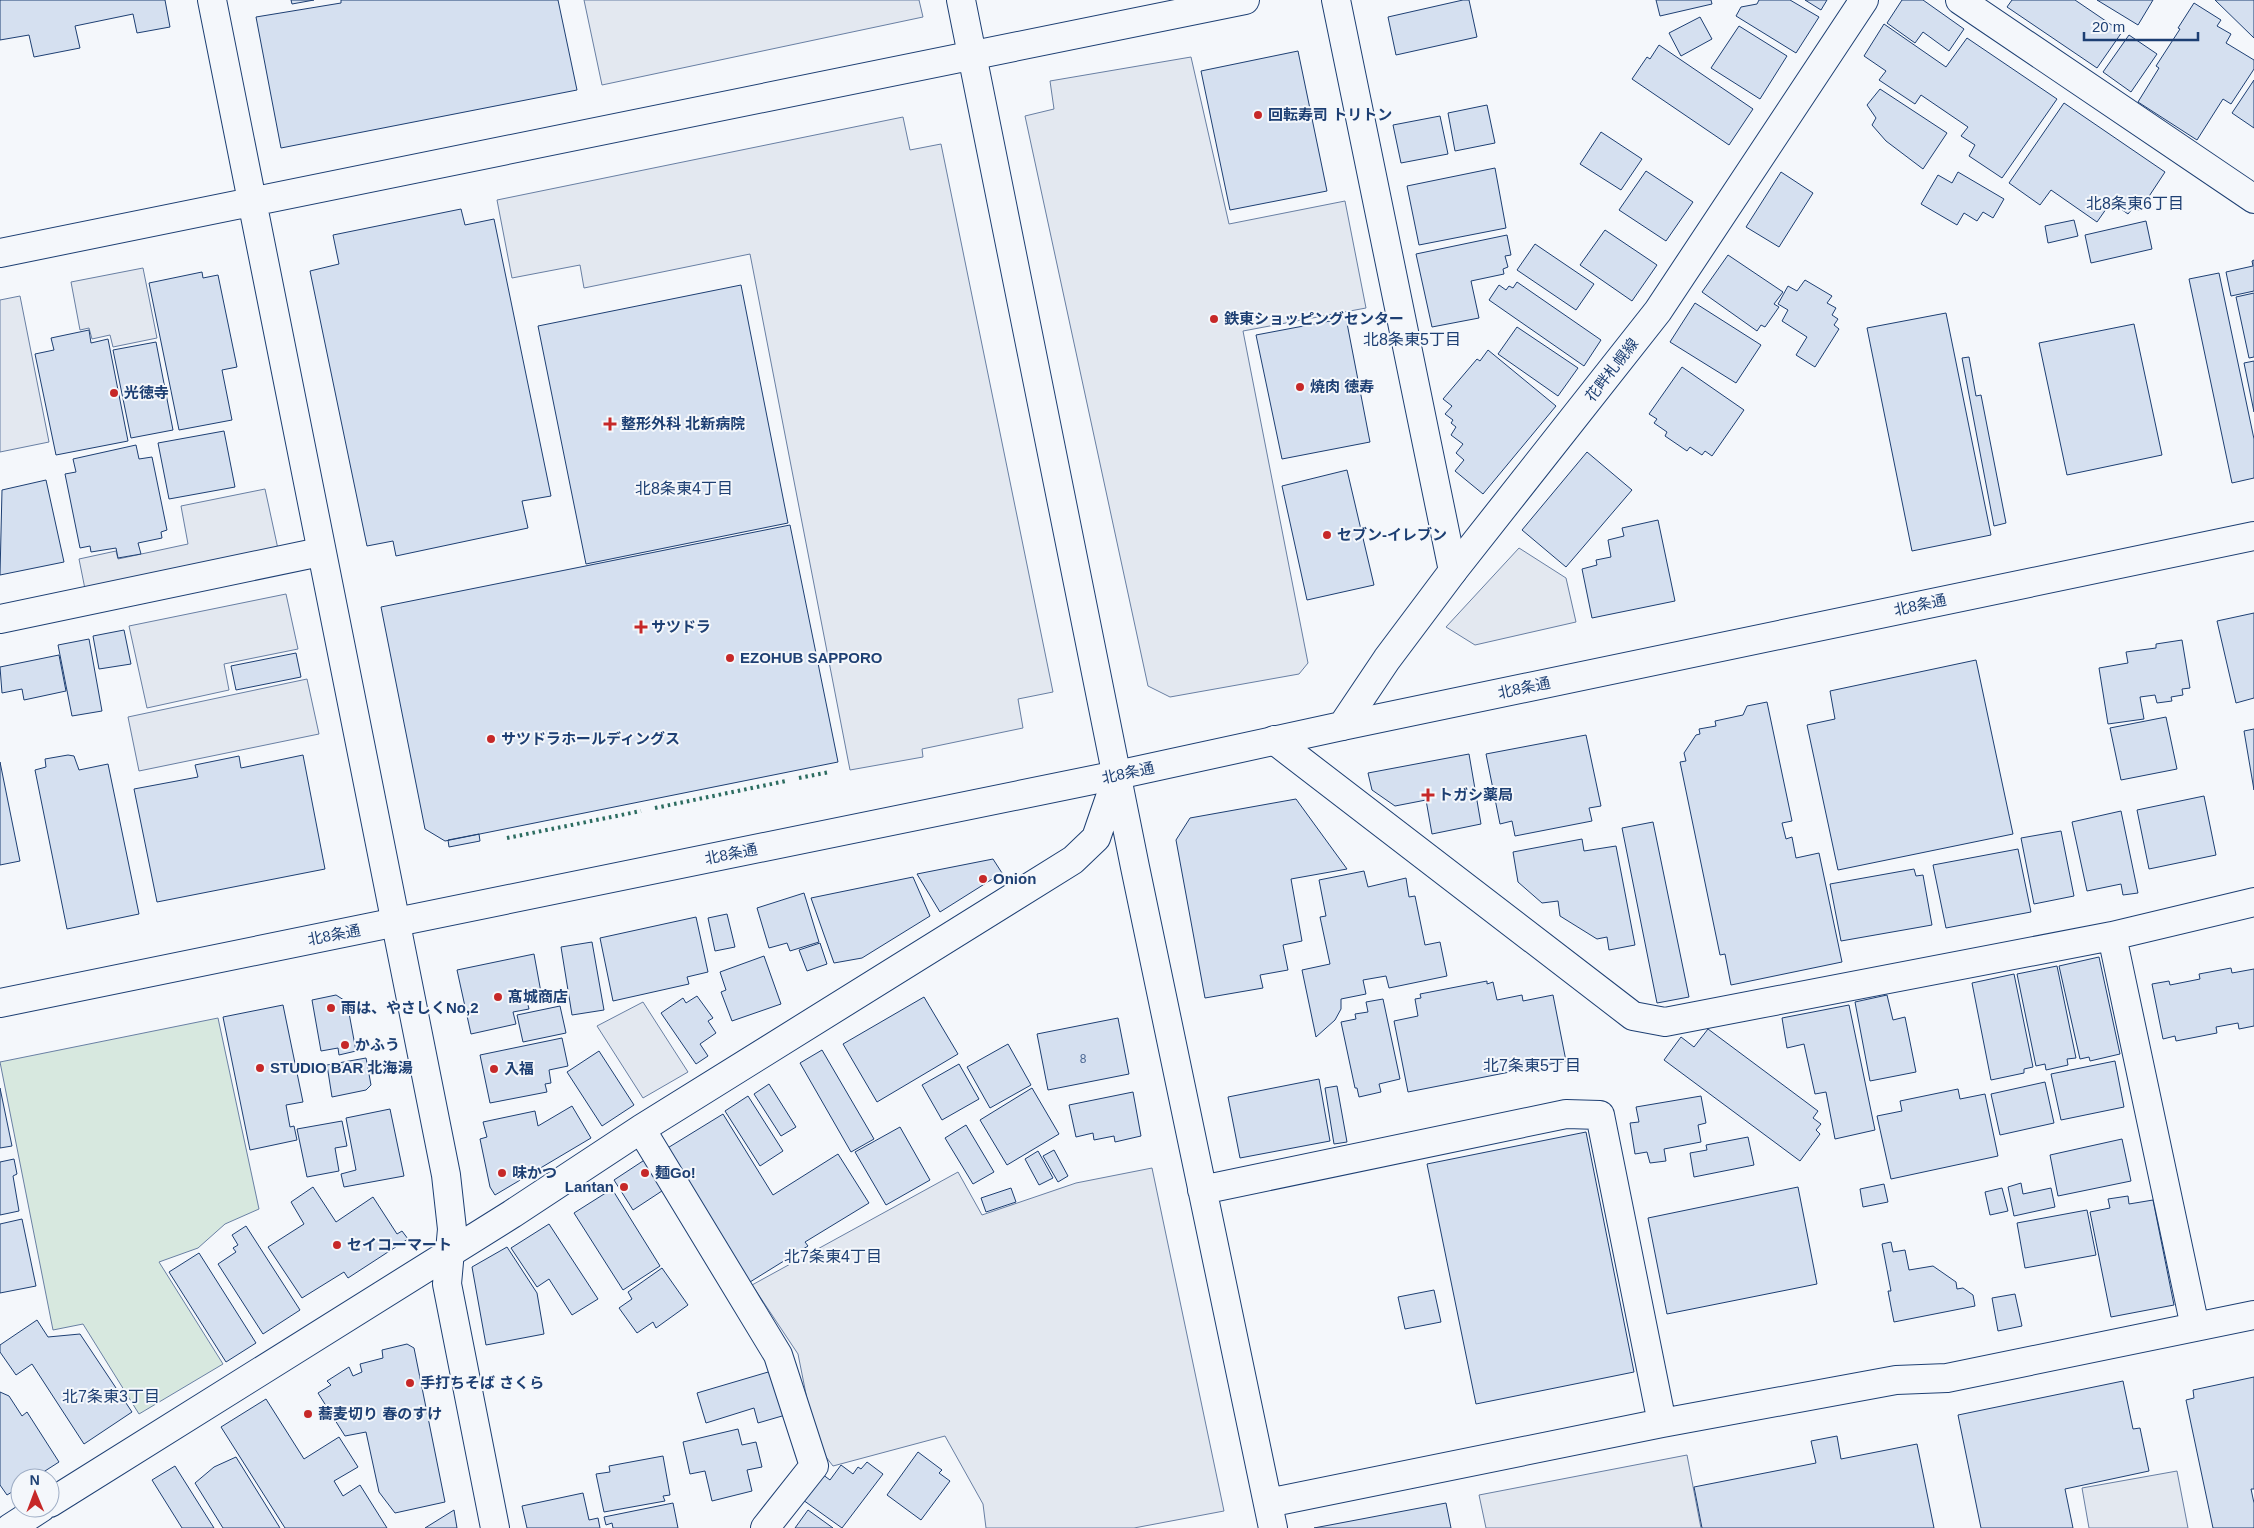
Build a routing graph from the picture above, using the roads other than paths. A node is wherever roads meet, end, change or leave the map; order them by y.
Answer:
1 (212, 0) edge
2 (961, 0) edge
3 (1245, 0) edge
4 (1336, 0) edge
5 (1864, 0) edge
6 (1960, 0) edge
7 (972, 56) junction
8 (2254, 199) edge
9 (251, 202) junction
10 (0, 253) edge
11 (2254, 536) edge
12 (320, 552) junction
13 (1453, 571) junction
14 (0, 619) edge
15 (1342, 726) junction
16 (1274, 740) junction
17 (1117, 775) junction
18 (2254, 902) edge
19 (396, 922) junction
20 (2112, 936) junction
21 (0, 1003) edge
22 (641, 1129) junction
23 (1202, 1190) junction
24 (448, 1252) junction
25 (2254, 1315) edge
26 (2195, 1327) junction
27 (1662, 1423) junction
28 (60, 1496) edge
29 (1271, 1516) edge
30 (26, 1518) edge
31 (10, 1528) edge
32 (495, 1528) edge
33 (765, 1528) edge

1 - 9 street
2 - 7 street
3 - 7 street
4 - 13 street
5 - 13 street, 花畔札幌線
6 - 8 street
7 - 9 street
7 - 17 street
9 - 10 street
9 - 12 street
11 - 15 street, 北8条通
12 - 14 street
12 - 19 street
13 - 15 street, 花畔札幌線
15 - 16 street, 北8条通
16 - 17 street, 北8条通
16 - 20 street
17 - 19 street, 北8条通
17 - 22 street
17 - 23 street
18 - 20 street
19 - 21 street, 北8条通
19 - 24 street
20 - 26 street
22 - 24 street
22 - 33 street
23 - 27 street
23 - 29 street
24 - 28 street
24 - 32 street
25 - 26 street
26 - 27 street
27 - 29 street
30 - 31 street

